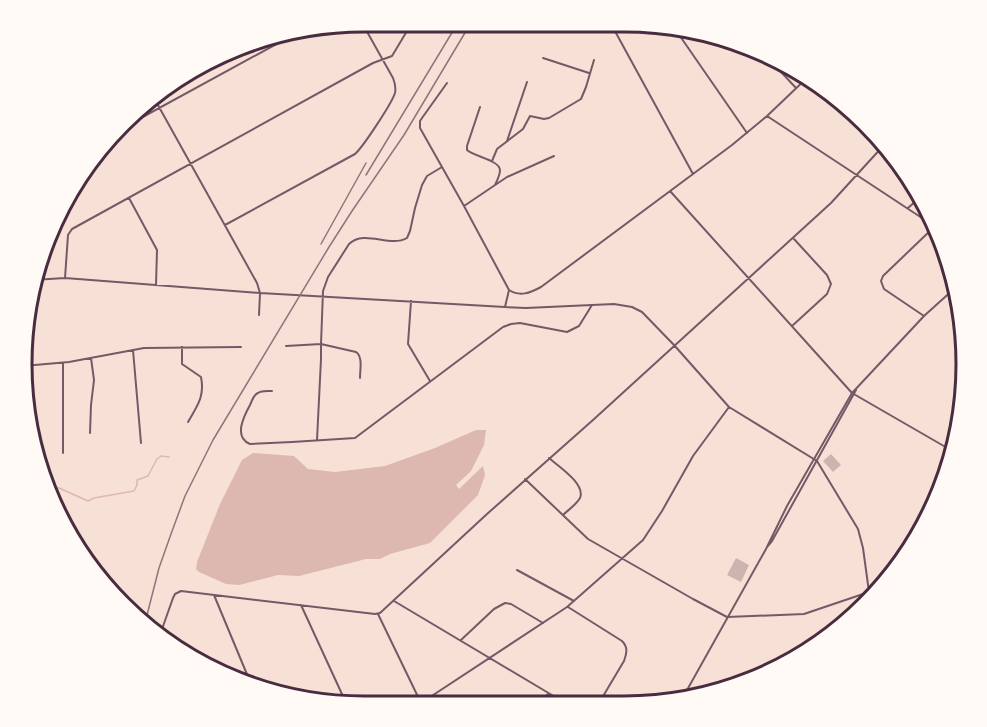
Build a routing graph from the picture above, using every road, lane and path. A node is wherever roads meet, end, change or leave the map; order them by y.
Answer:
1 (367, 32) edge
2 (406, 32) edge
3 (615, 32) edge
4 (680, 37) edge
5 (279, 43) edge
6 (543, 58) dead end
7 (383, 60) junction
8 (594, 60) dead end
9 (780, 71) edge
10 (590, 73) junction
11 (527, 81) dead end
12 (447, 83) dead end
13 (801, 83) edge
14 (796, 88) junction
15 (157, 103) edge
16 (480, 107) dead end
17 (160, 108) junction
18 (767, 116) junction
19 (140, 119) edge
20 (747, 133) junction
21 (507, 141) junction
22 (878, 151) edge
23 (554, 156) dead end
24 (492, 161) junction
25 (190, 163) junction
26 (442, 167) junction
27 (693, 174) junction
28 (857, 175) junction
29 (495, 185) junction
30 (670, 191) junction
31 (129, 198) junction
32 (914, 203) edge
33 (464, 206) junction
34 (908, 208) junction
35 (921, 217) edge
36 (225, 225) junction
37 (929, 233) edge
38 (794, 238) junction
39 (65, 278) junction
40 (43, 279) edge
41 (748, 279) junction
42 (156, 285) junction
43 (509, 290) junction
44 (260, 293) junction
45 (948, 294) edge
46 (322, 297) junction
47 (411, 301) junction
48 (592, 305) junction
49 (505, 307) junction
50 (259, 315) dead end
51 (924, 316) junction
52 (792, 326) junction
53 (321, 344) junction
54 (674, 345) junction
55 (286, 346) dead end
56 (242, 347) dead end
57 (182, 348) junction
58 (133, 350) junction
59 (91, 358) junction
60 (63, 363) junction
61 (32, 365) edge
62 (360, 378) dead end
63 (430, 381) junction
64 (273, 391) dead end
65 (853, 393) junction
66 (729, 407) junction
67 (188, 422) dead end
68 (90, 433) dead end
69 (317, 440) junction
70 (141, 443) dead end
71 (945, 446) edge
72 (63, 453) dead end
73 (549, 457) junction
74 (815, 460) junction
75 (525, 479) junction
76 (563, 516) junction
77 (621, 558) junction
78 (517, 570) dead end
79 (869, 586) edge
80 (214, 595) junction
81 (861, 595) edge
82 (393, 601) junction
83 (574, 601) junction
84 (301, 605) junction
85 (567, 607) junction
86 (378, 614) junction
87 (728, 617) junction
88 (543, 623) junction
89 (162, 628) edge
90 (461, 640) junction
91 (490, 658) junction
92 (247, 674) edge
93 (688, 689) edge
94 (549, 693) junction
95 (342, 695) edge
96 (415, 696) edge
97 (431, 696) edge
98 (546, 696) edge
99 (554, 696) edge
100 (604, 696) edge

1 - 7 street
2 - 7 street
3 - 27 street
4 - 20 street
5 - 17 street
6 - 10 street
7 - 25 street
7 - 36 street
8 - 10 street
9 - 14 street
10 - 21 street
11 - 21 street
12 - 26 street
13 - 14 street
14 - 18 street
15 - 17 street
16 - 24 street
17 - 19 street
17 - 25 street
18 - 20 street
18 - 28 street
20 - 27 street
21 - 24 street
22 - 28 street
23 - 29 street
24 - 29 street
25 - 31 street
25 - 36 street
26 - 33 street
26 - 46 street
27 - 30 street
28 - 34 street
28 - 38 street
29 - 33 street
30 - 41 street
30 - 43 street
31 - 39 street
31 - 42 street
32 - 34 street
33 - 43 street
34 - 35 street
36 - 44 street
37 - 51 street
38 - 41 street
38 - 52 street
39 - 40 street
39 - 42 street
41 - 52 street
41 - 54 street
42 - 44 street
43 - 49 street
44 - 46 street
44 - 50 street
45 - 51 street
46 - 47 street
46 - 53 street
47 - 49 street
47 - 63 street
48 - 49 street
48 - 54 street
48 - 63 street
51 - 65 street
52 - 65 street
53 - 55 street
53 - 62 street
53 - 69 street
54 - 66 street
54 - 73 street
56 - 57 street
57 - 58 street
57 - 67 street
58 - 59 street
58 - 70 street
59 - 60 street
59 - 68 street
60 - 61 street
60 - 72 street
63 - 69 street
64 - 69 street
65 - 71 street
65 - 74 street
66 - 74 street
66 - 77 street
73 - 75 street
73 - 76 street
74 - 79 street
74 - 87 street
75 - 76 street
75 - 82 street
76 - 77 street
77 - 83 street
77 - 87 street
78 - 83 street
80 - 84 street
80 - 89 street
80 - 92 street
81 - 87 street
82 - 86 street
82 - 90 street
83 - 85 street
84 - 86 street
84 - 95 street
85 - 88 street
85 - 100 street
86 - 96 street
87 - 93 street
88 - 90 street
88 - 91 street
90 - 91 street
91 - 94 street
91 - 97 street
94 - 98 street
94 - 99 street

